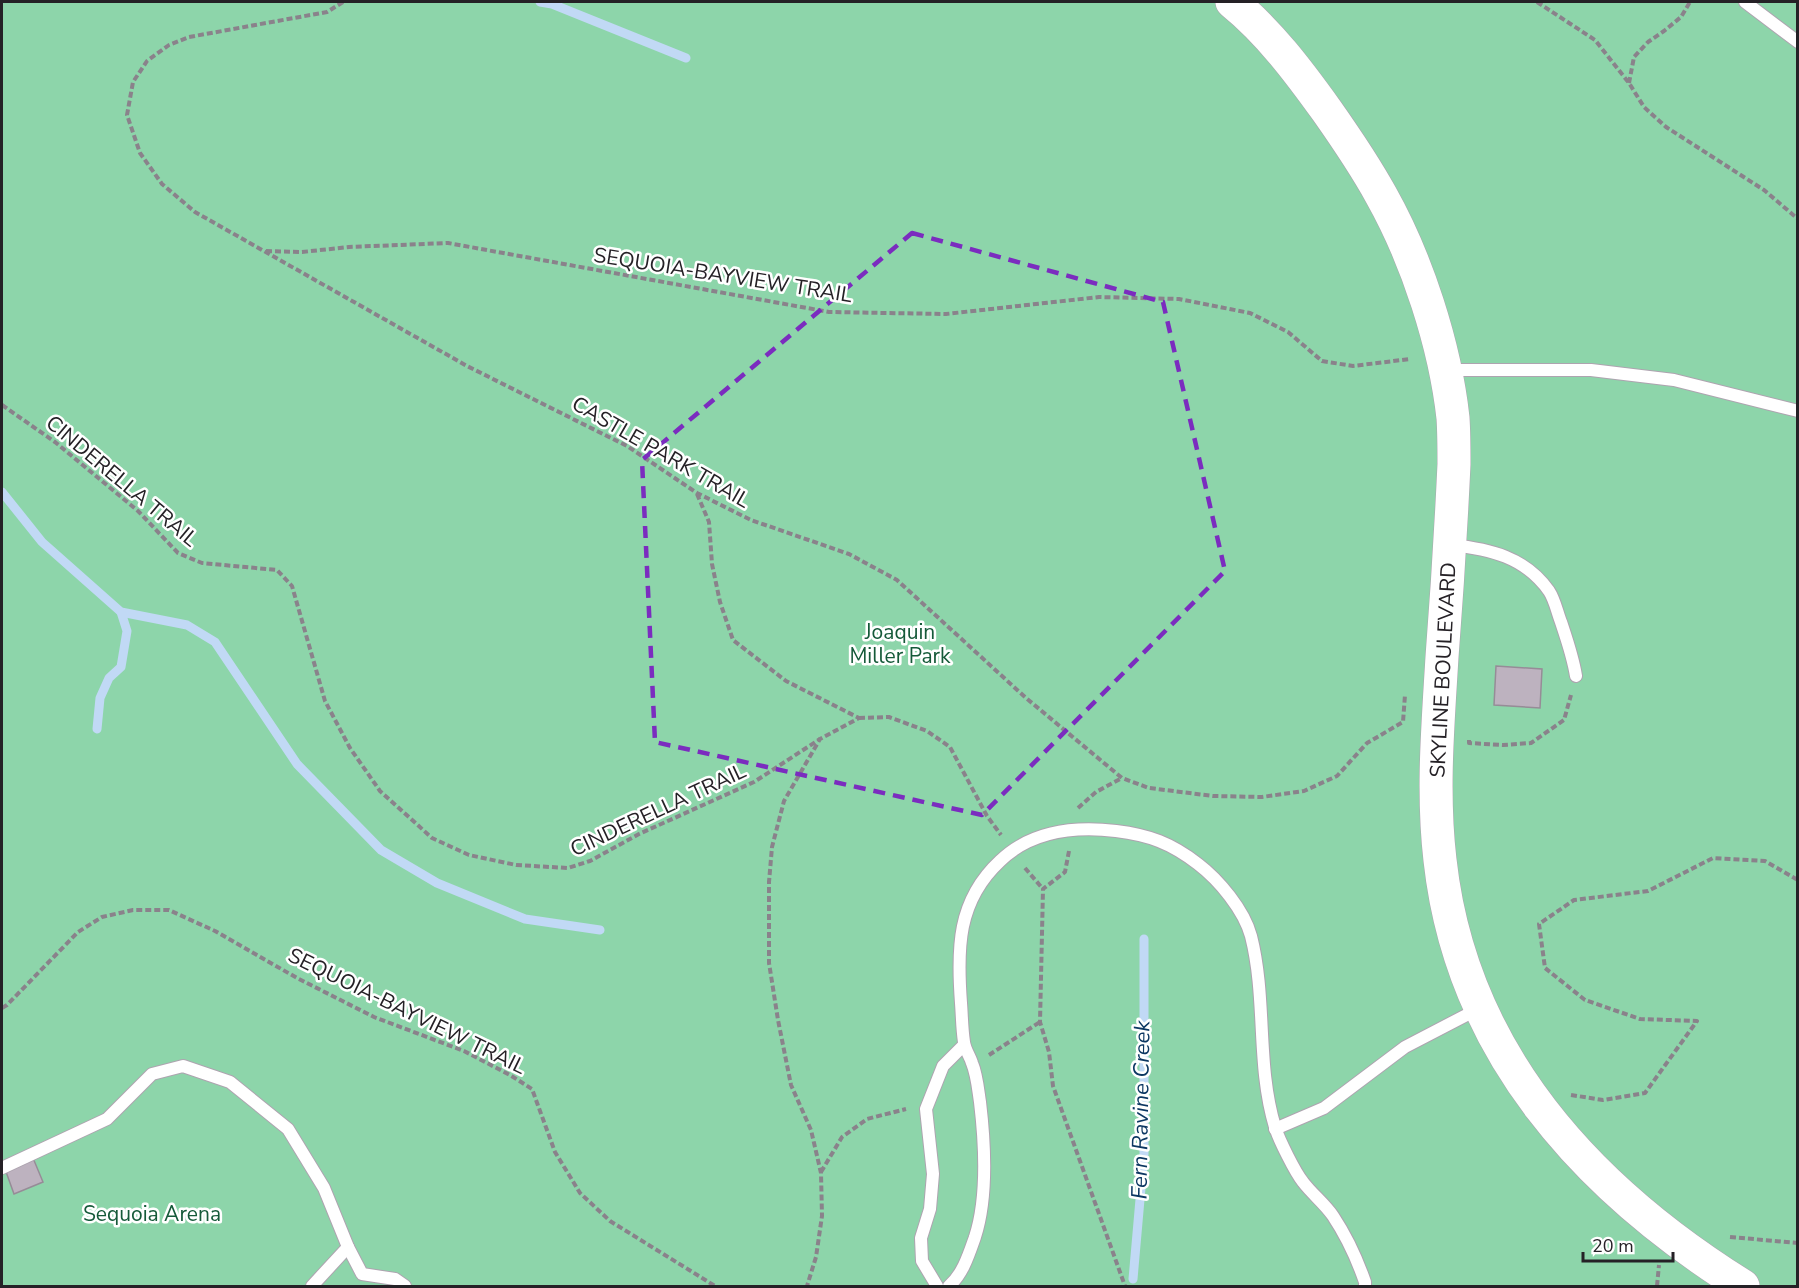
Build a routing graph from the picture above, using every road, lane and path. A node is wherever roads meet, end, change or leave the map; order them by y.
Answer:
1 (343, 2) edge
2 (1232, 2) edge
3 (1537, 2) edge
4 (1690, 2) edge
5 (1745, 2) edge
6 (1797, 42) edge
7 (1629, 83) junction
8 (1797, 219) edge
9 (266, 251) junction
10 (1445, 370) junction
11 (2, 405) edge
12 (1797, 411) edge
13 (697, 493) junction
14 (1450, 544) junction
15 (1441, 676) junction
16 (1576, 676) joint
17 (859, 718) junction
18 (1470, 732) dead end
19 (820, 739) junction
20 (1122, 778) junction
21 (1071, 829) junction
22 (1011, 850) junction
23 (1797, 880) edge
24 (2, 1008) edge
25 (1480, 1008) junction
26 (1040, 1022) junction
27 (964, 1045) junction
28 (973, 1065) junction
29 (1527, 1090) junction
30 (926, 1109) junction
31 (1275, 1129) junction
32 (2, 1168) edge
33 (821, 1173) junction
34 (348, 1246) junction
35 (312, 1287) edge
36 (405, 1287) edge
37 (715, 1287) edge
38 (807, 1287) edge
39 (938, 1287) edge
40 (950, 1287) edge
41 (1125, 1287) edge
42 (1365, 1287) edge
43 (1743, 1287) edge

1 - 9 path, CASTLE PARK TRAIL
2 - 10 main road, SKYLINE BOULEVARD
3 - 7 path
4 - 7 path
5 - 6 lane
7 - 8 path
9 - 10 path, SEQUOIA-BAYVIEW TRAIL
9 - 13 path, CASTLE PARK TRAIL
10 - 12 lane
10 - 14 main road, SKYLINE BOULEVARD
11 - 19 path, CINDERELLA TRAIL
13 - 17 path
13 - 20 path, CASTLE PARK TRAIL
14 - 15 main road, SKYLINE BOULEVARD
14 - 16 lane
15 - 20 path, CASTLE PARK TRAIL
15 - 25 main road, SKYLINE BOULEVARD
16 - 18 path
17 - 19 path
17 - 22 path
19 - 33 path
20 - 21 path
21 - 22 lane
21 - 26 path
21 - 31 lane
22 - 27 lane
23 - 29 path
24 - 37 path, SEQUOIA-BAYVIEW TRAIL
25 - 29 main road, SKYLINE BOULEVARD
25 - 31 lane
26 - 28 path
26 - 41 path
27 - 28 lane
27 - 30 lane
28 - 40 lane
29 - 43 main road, SKYLINE BOULEVARD
30 - 33 path
30 - 39 lane
31 - 42 lane
32 - 34 lane
33 - 38 path
34 - 35 lane
34 - 36 lane

